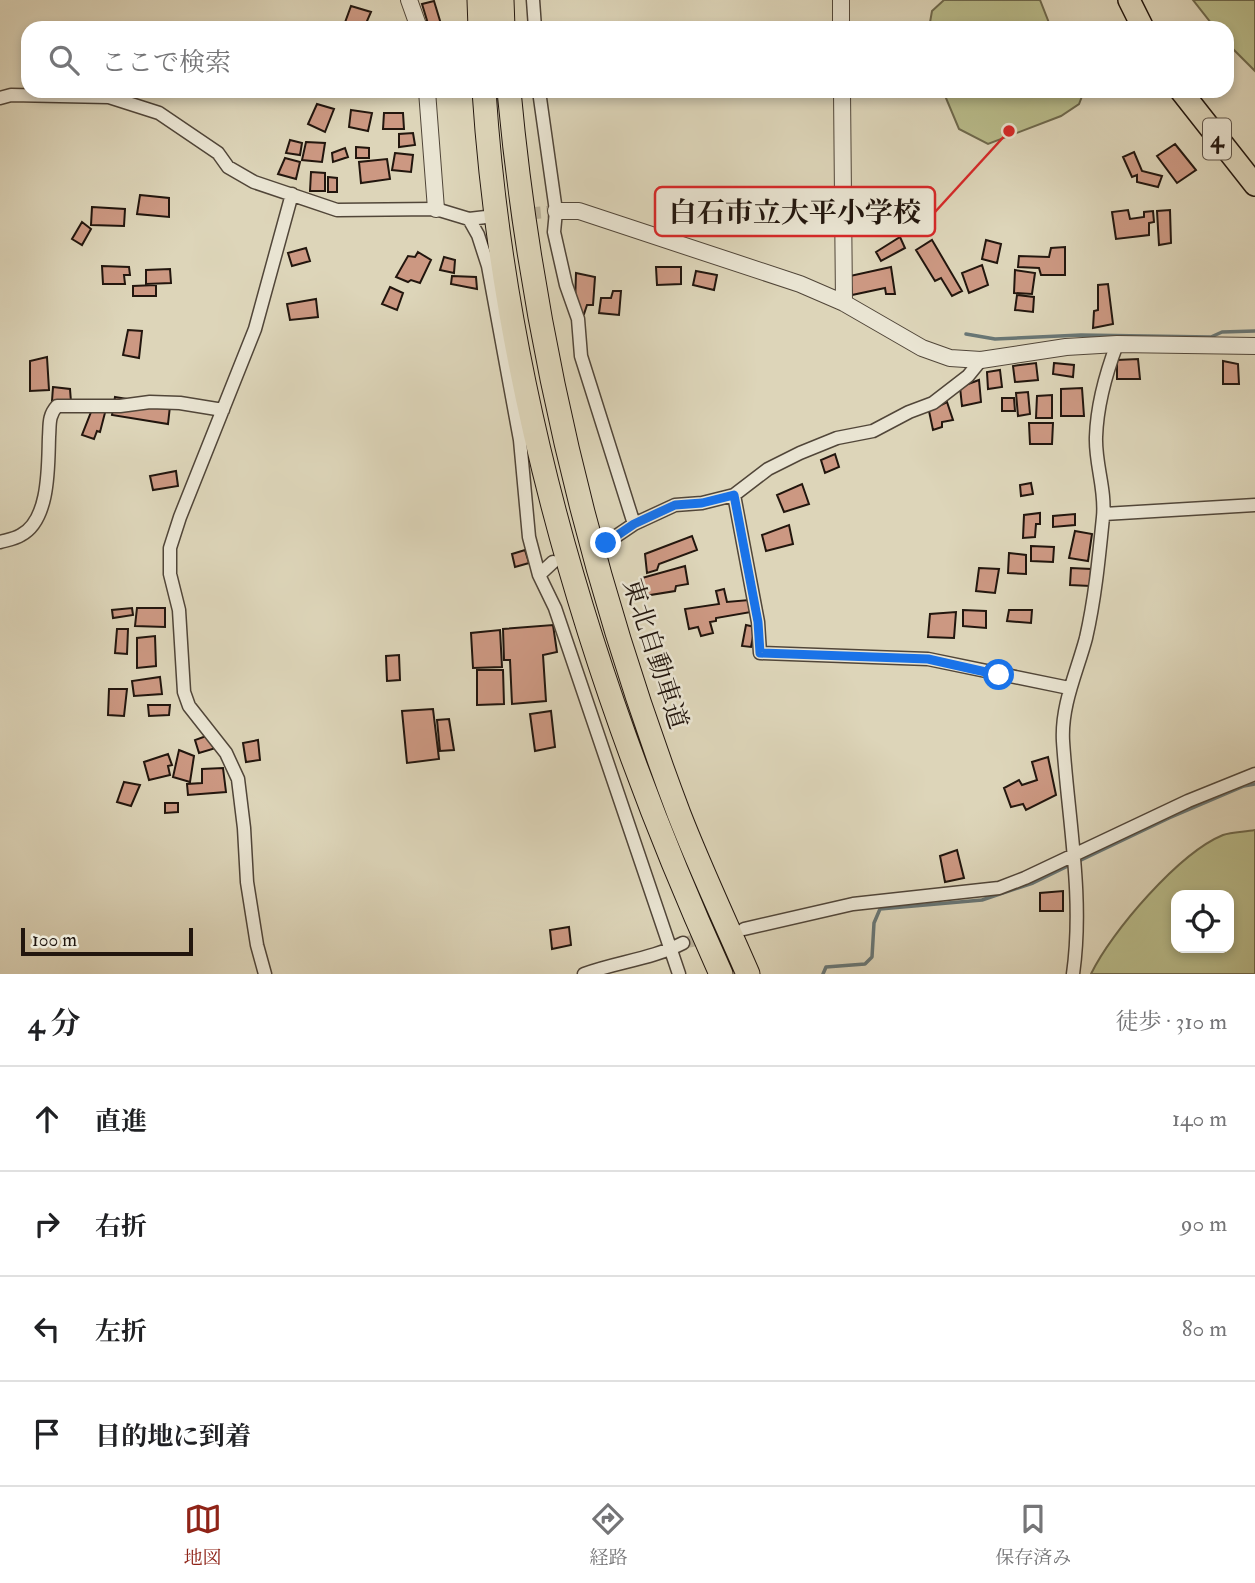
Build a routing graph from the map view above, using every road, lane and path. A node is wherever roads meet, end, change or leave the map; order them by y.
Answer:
1 (409, 0) edge
2 (479, 0) edge
3 (502, 0) edge
4 (533, 0) edge
5 (841, 0) edge
6 (1129, 0) edge
7 (416, 21) edge
8 (480, 21) edge
9 (503, 21) edge
10 (534, 21) edge
11 (841, 21) edge
12 (1140, 21) edge
13 (21, 95) edge
14 (0, 98) edge
15 (112, 98) edge
16 (428, 98) edge
17 (485, 98) edge
18 (510, 98) edge
19 (540, 98) edge
20 (842, 98) edge
21 (1187, 98) edge
22 (1255, 185) edge
23 (292, 194) junction
24 (436, 209) junction
25 (556, 211) junction
26 (486, 217) tunnel mouth
27 (469, 219) junction
28 (844, 303) junction
29 (1117, 344) junction
30 (1255, 346) edge
31 (981, 360) junction
32 (223, 410) junction
33 (734, 495) junction
34 (1255, 505) edge
35 (1104, 514) junction
36 (634, 524) junction
37 (0, 542) edge
38 (606, 543) dead end
39 (554, 562) dead end
40 (539, 575) junction
41 (1069, 688) junction
42 (1255, 774) edge
43 (1073, 860) junction
44 (744, 929) tunnel mouth
45 (683, 943) tunnel mouth
46 (670, 950) junction
47 (265, 974) edge
48 (584, 974) edge
49 (679, 974) edge
50 (721, 974) edge
51 (748, 974) edge
52 (1073, 974) edge

1 - 7 street
2 - 8 highway
3 - 9 highway
4 - 10 street
5 - 11 street
6 - 12 highway
13 - 14 street
15 - 23 street
16 - 24 street
17 - 50 highway, 東北自動車道
18 - 51 highway, 東北自動車道
19 - 25 street
20 - 28 street
21 - 22 highway, 4
23 - 24 street
23 - 32 street
24 - 27 street
25 - 28 street
25 - 36 street
26 - 27 street
27 - 40 street
28 - 31 street
29 - 30 street
29 - 31 street
29 - 35 street
31 - 33 street
32 - 37 street
32 - 47 street
33 - 36 street
33 - 41 street
34 - 35 street
35 - 41 street
36 - 38 street
39 - 40 street
40 - 46 street
41 - 43 street
42 - 43 street
43 - 44 street
43 - 52 street
45 - 46 street
46 - 48 street
46 - 49 street

